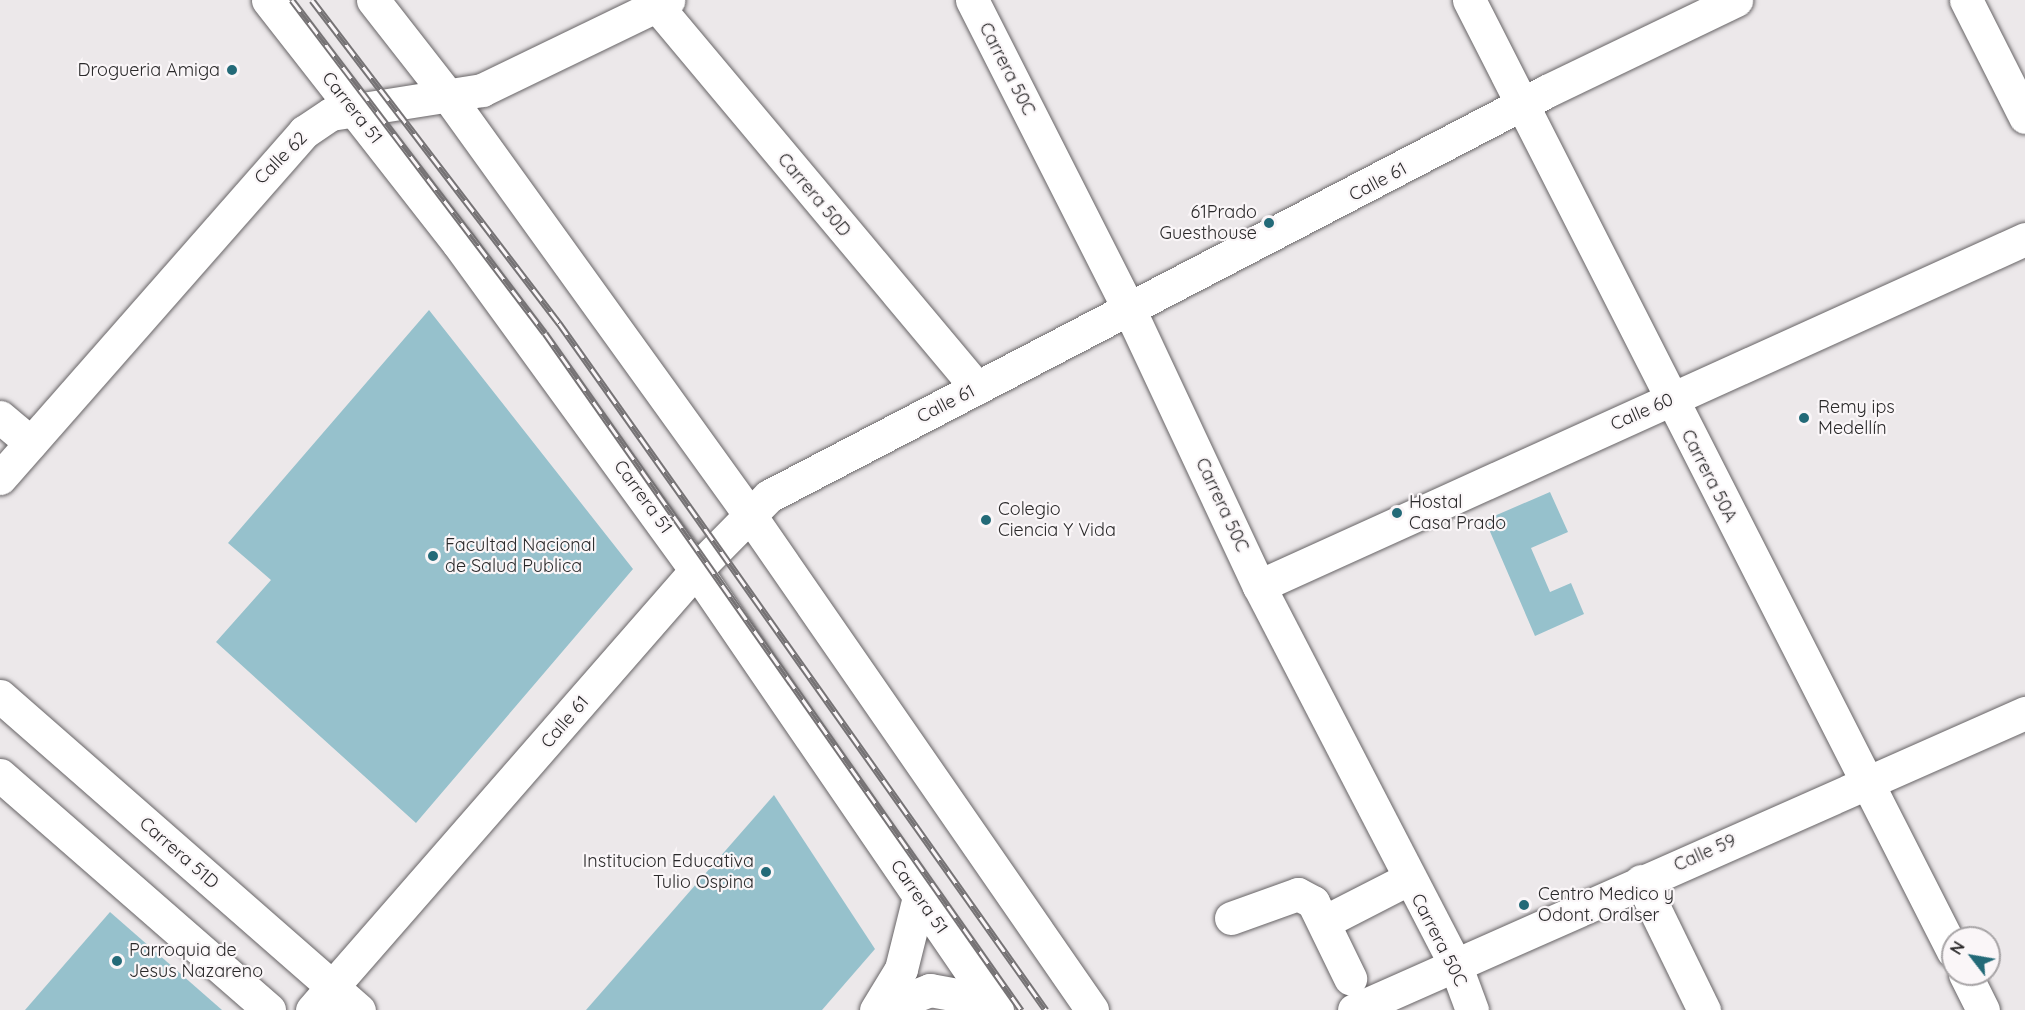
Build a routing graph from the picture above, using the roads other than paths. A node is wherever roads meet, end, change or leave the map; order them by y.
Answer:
1 (268, 0) edge
2 (373, 0) edge
3 (972, 0) edge
4 (1469, 0) edge
5 (1736, 0) edge
6 (1966, 0) edge
7 (658, 2) edge
8 (448, 96) junction
9 (353, 108) junction
10 (1520, 108) junction
11 (2025, 117) edge
12 (2025, 239) edge
13 (1129, 309) junction
14 (977, 388) junction
15 (1670, 399) junction
16 (0, 417) edge
17 (31, 442) junction
18 (0, 478) edge
19 (749, 514) junction
20 (696, 570) junction
21 (1260, 586) junction
22 (0, 696) edge
23 (2025, 713) edge
24 (0, 775) edge
25 (1866, 782) junction
26 (1408, 879) junction
27 (1641, 881) junction
28 (919, 897) junction
29 (1231, 918) dead end
30 (1324, 922) junction
31 (1941, 928) edge
32 (1455, 964) junction
33 (1350, 978) dead end
34 (1971, 986) edge
35 (322, 998) edge
36 (993, 1005) edge
37 (269, 1010) edge
38 (359, 1010) edge
39 (878, 1010) edge
40 (1092, 1010) edge
41 (1354, 1010) edge
42 (1472, 1010) edge
43 (1704, 1010) edge
44 (1983, 1010) edge

1 - 9 street, Carrera 51
2 - 8 street
3 - 13 street, Carrera 50C
4 - 10 street, Carrera 50A
5 - 10 street, Calle 61
6 - 11 street
7 - 8 street, Calle 62
7 - 14 street, Carrera 50D
8 - 9 street, Calle 62
8 - 19 street
9 - 17 street, Calle 62
9 - 20 street, Carrera 51
10 - 13 street, Calle 61
10 - 15 street, Carrera 50A
12 - 15 street, Calle 60
13 - 14 street, Calle 61
13 - 21 street, Carrera 50C
14 - 19 street, Calle 61
15 - 21 street, Calle 60
15 - 25 street, Carrera 50A
16 - 17 street
17 - 18 street, Calle 62
19 - 20 street, Calle 61
19 - 40 street
20 - 28 street, Carrera 51
20 - 35 street, Calle 61
21 - 26 street, Carrera 50C
22 - 35 street, Carrera 51D
23 - 25 street, Calle 59
24 - 37 street
25 - 27 street, Calle 59
25 - 31 street, Carrera 50A
26 - 30 street
26 - 32 street, Carrera 50C
27 - 32 street, Calle 59
27 - 43 street
28 - 36 street, Carrera 51
28 - 39 street
29 - 30 street
30 - 33 street
32 - 41 street, Calle 59
32 - 42 street, Carrera 50C
34 - 44 street
35 - 38 street, Carrera 51D
36 - 39 street

